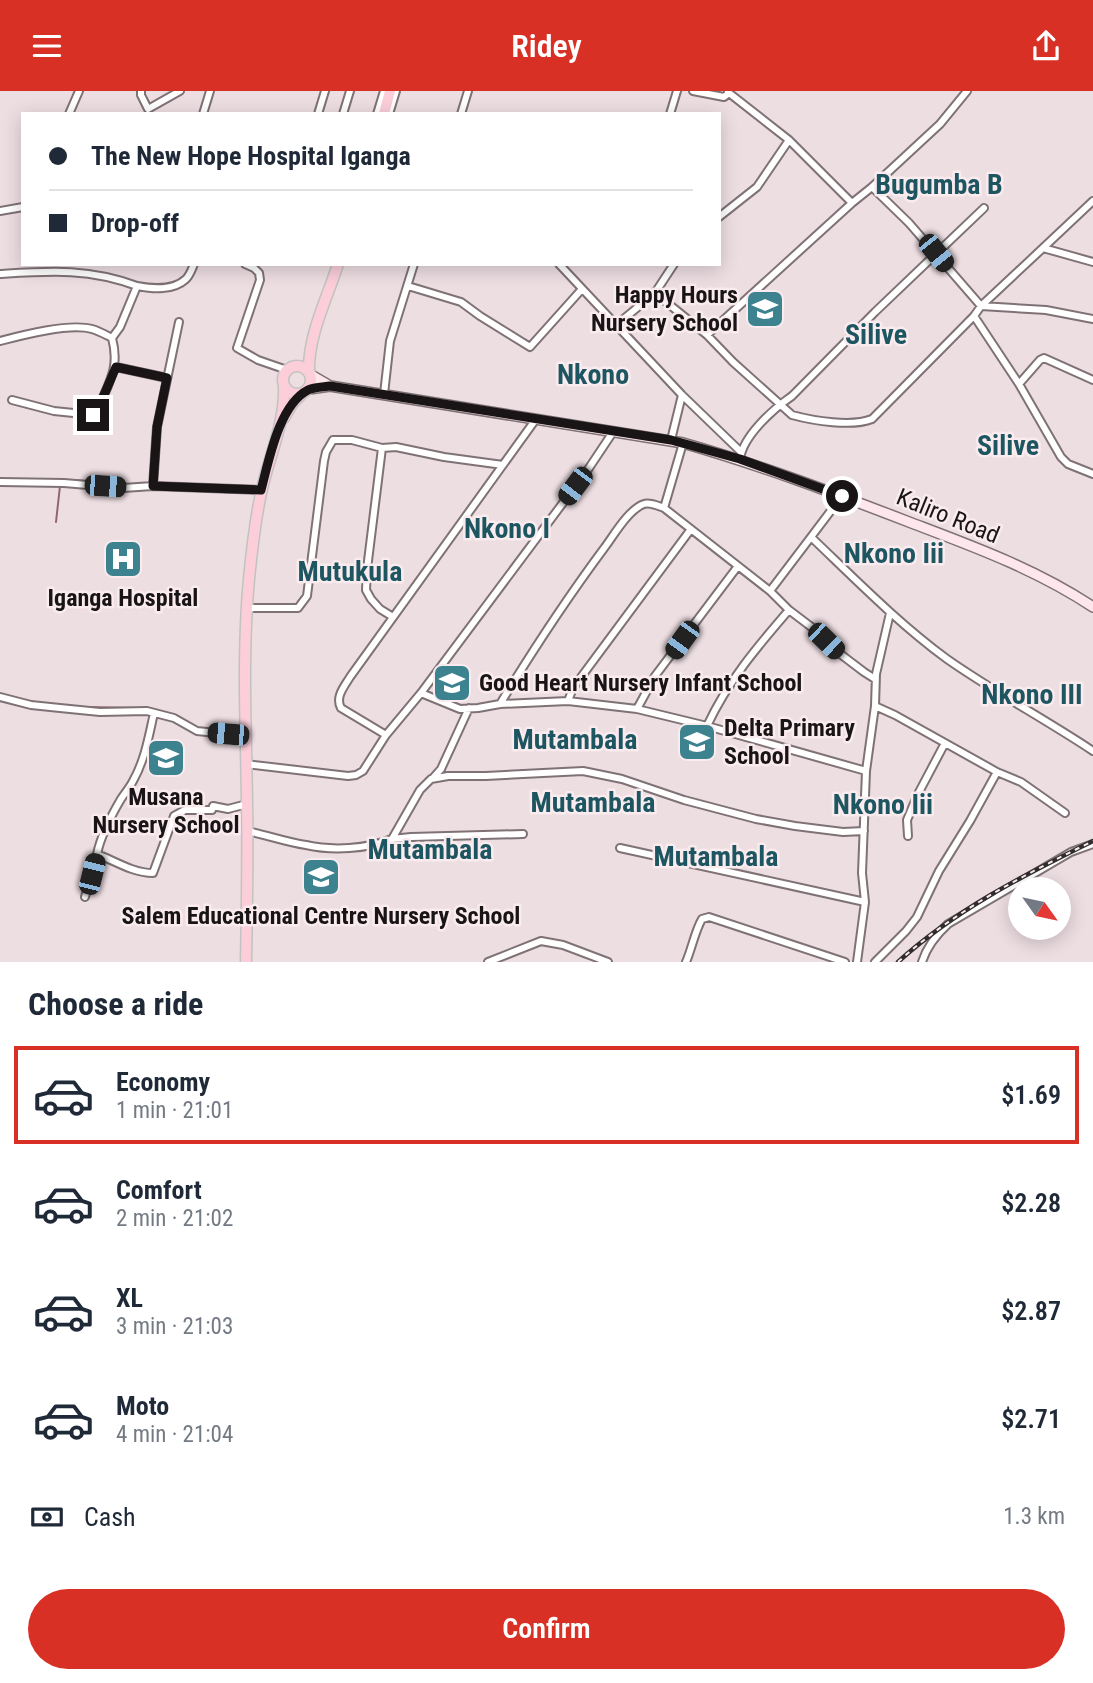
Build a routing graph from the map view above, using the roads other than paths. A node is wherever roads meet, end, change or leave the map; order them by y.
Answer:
1 (79, 91) edge
2 (141, 91) edge
3 (180, 91) edge
4 (210, 91) edge
5 (325, 91) edge
6 (350, 91) edge
7 (384, 91) edge
8 (390, 91) edge
9 (396, 91) edge
10 (468, 91) edge
11 (677, 91) edge
12 (693, 91) edge
13 (729, 92) edge
14 (963, 92) edge
15 (70, 112) edge
16 (203, 112) edge
17 (319, 112) edge
18 (344, 112) edge
19 (378, 112) edge
20 (385, 112) edge
21 (390, 112) edge
22 (462, 112) edge
23 (671, 112) edge
24 (789, 140) junction
25 (872, 187) junction
26 (1093, 201) edge
27 (852, 203) junction
28 (21, 207) edge
29 (984, 208) dead end
30 (0, 211) edge
31 (721, 215) edge
32 (1043, 249) junction
33 (936, 253) junction
34 (1093, 261) edge
35 (193, 266) edge
36 (250, 266) edge
37 (337, 266) edge
38 (413, 266) edge
39 (561, 266) edge
40 (671, 266) edge
41 (0, 274) edge
42 (137, 286) junction
43 (408, 286) junction
44 (582, 289) junction
45 (655, 293) junction
46 (981, 306) junction
47 (974, 316) junction
48 (1093, 319) edge
49 (179, 322) dead end
50 (615, 326) junction
51 (707, 335) junction
52 (113, 338) junction
53 (312, 339) junction
54 (0, 341) edge
55 (116, 367) junction
56 (289, 369) junction
57 (310, 373) junction
58 (167, 378) junction
59 (1093, 380) edge
60 (1019, 384) junction
61 (284, 386) junction
62 (330, 386) junction
63 (306, 391) junction
64 (384, 394) junction
65 (682, 395) junction
66 (12, 400) dead end
67 (779, 404) junction
68 (536, 419) junction
69 (282, 421) junction
70 (613, 432) junction
71 (671, 440) junction
72 (682, 443) junction
73 (382, 447) junction
74 (740, 455) junction
75 (503, 465) junction
76 (1093, 474) edge
77 (0, 482) edge
78 (153, 486) junction
79 (261, 490) junction
80 (842, 496) junction
81 (664, 508) junction
82 (691, 529) junction
83 (811, 537) junction
84 (738, 566) junction
85 (770, 591) junction
86 (1093, 606) edge
87 (247, 608) junction
88 (789, 610) junction
89 (890, 613) junction
90 (393, 617) junction
91 (875, 679) junction
92 (421, 693) junction
93 (0, 697) edge
94 (568, 701) junction
95 (500, 704) junction
96 (875, 706) junction
97 (469, 708) junction
98 (637, 709) junction
99 (155, 713) junction
100 (707, 726) junction
101 (386, 735) junction
102 (245, 736) junction
103 (945, 743) junction
104 (1093, 751) edge
105 (246, 764) junction
106 (866, 771) junction
107 (997, 772) junction
108 (431, 779) junction
109 (247, 804) junction
110 (1065, 813) dead end
111 (402, 823) junction
112 (247, 831) junction
113 (864, 831) junction
114 (523, 834) dead end
115 (908, 836) dead end
116 (408, 837) junction
117 (392, 839) junction
118 (1093, 844) edge
119 (620, 848) dead end
120 (97, 854) junction
121 (85, 897) dead end
122 (865, 902) junction
123 (246, 962) edge
124 (488, 962) edge
125 (608, 962) edge
126 (686, 962) edge
127 (845, 962) edge
128 (857, 962) edge
129 (875, 962) edge
130 (922, 962) edge

1 - 15 street
2 - 3 street
4 - 16 street
5 - 17 street
6 - 18 street
7 - 19 street
8 - 20 main road
9 - 21 street
10 - 22 street
11 - 23 street
12 - 13 street
13 - 24 street
14 - 25 street
24 - 27 street
24 - 31 street
25 - 27 street
25 - 33 street
26 - 32 street
27 - 51 street
28 - 30 street
29 - 33 street
32 - 34 street
32 - 46 street
33 - 46 street
33 - 67 street
35 - 42 street
36 - 56 street
37 - 53 main road
38 - 43 street
39 - 44 street
40 - 45 street
41 - 42 street
42 - 52 street
43 - 44 street
43 - 64 street
44 - 50 street
45 - 50 street
45 - 51 street
46 - 47 street
46 - 48 street
47 - 60 street
47 - 67 street
49 - 58 street
50 - 65 street
51 - 67 street
52 - 54 street
52 - 55 street
53 - 56 main road
53 - 57 main road
55 - 58 street
55 - 66 street
56 - 57 main road
56 - 61 main road
57 - 62 main road, Kaliro Road
57 - 63 main road
58 - 78 street
59 - 60 street
60 - 76 street
61 - 63 main road
61 - 69 main road
62 - 63 main road, Kaliro Road
62 - 64 main road, Kaliro Road
63 - 69 main road
64 - 68 main road, Kaliro Road
65 - 71 street
65 - 74 street
67 - 74 street
68 - 70 main road, Kaliro Road
68 - 75 street
69 - 79 main road
70 - 71 main road, Kaliro Road
70 - 92 street
71 - 72 main road, Kaliro Road
72 - 74 main road, Kaliro Road
72 - 81 street
73 - 75 street
73 - 87 street
73 - 90 street
74 - 80 main road, Kaliro Road
75 - 90 street
77 - 78 street
78 - 79 street
79 - 87 main road
80 - 83 street
80 - 86 main road, Kaliro Road
81 - 82 street
81 - 95 street
82 - 84 street
82 - 94 street
83 - 85 street
83 - 89 street
84 - 85 street
84 - 98 street
85 - 88 street
87 - 102 main road
88 - 91 street
88 - 100 street
89 - 91 street
89 - 104 street
90 - 101 street
91 - 96 street
92 - 97 street
92 - 101 street
93 - 99 street
94 - 95 street
94 - 98 street
95 - 97 street
96 - 103 street
96 - 106 street
97 - 108 street
98 - 100 street
99 - 102 street
99 - 120 street
100 - 106 street
101 - 105 street
102 - 105 main road
103 - 107 street
103 - 115 street
105 - 109 main road
106 - 113 street
107 - 110 street
107 - 129 street
108 - 111 street
108 - 113 street
109 - 112 main road
109 - 120 street
111 - 116 street
111 - 117 street
112 - 117 street
112 - 123 main road
113 - 122 street
114 - 116 street
116 - 117 street
118 - 130 street
119 - 122 street
120 - 121 street
122 - 128 street
124 - 125 street
126 - 127 street

